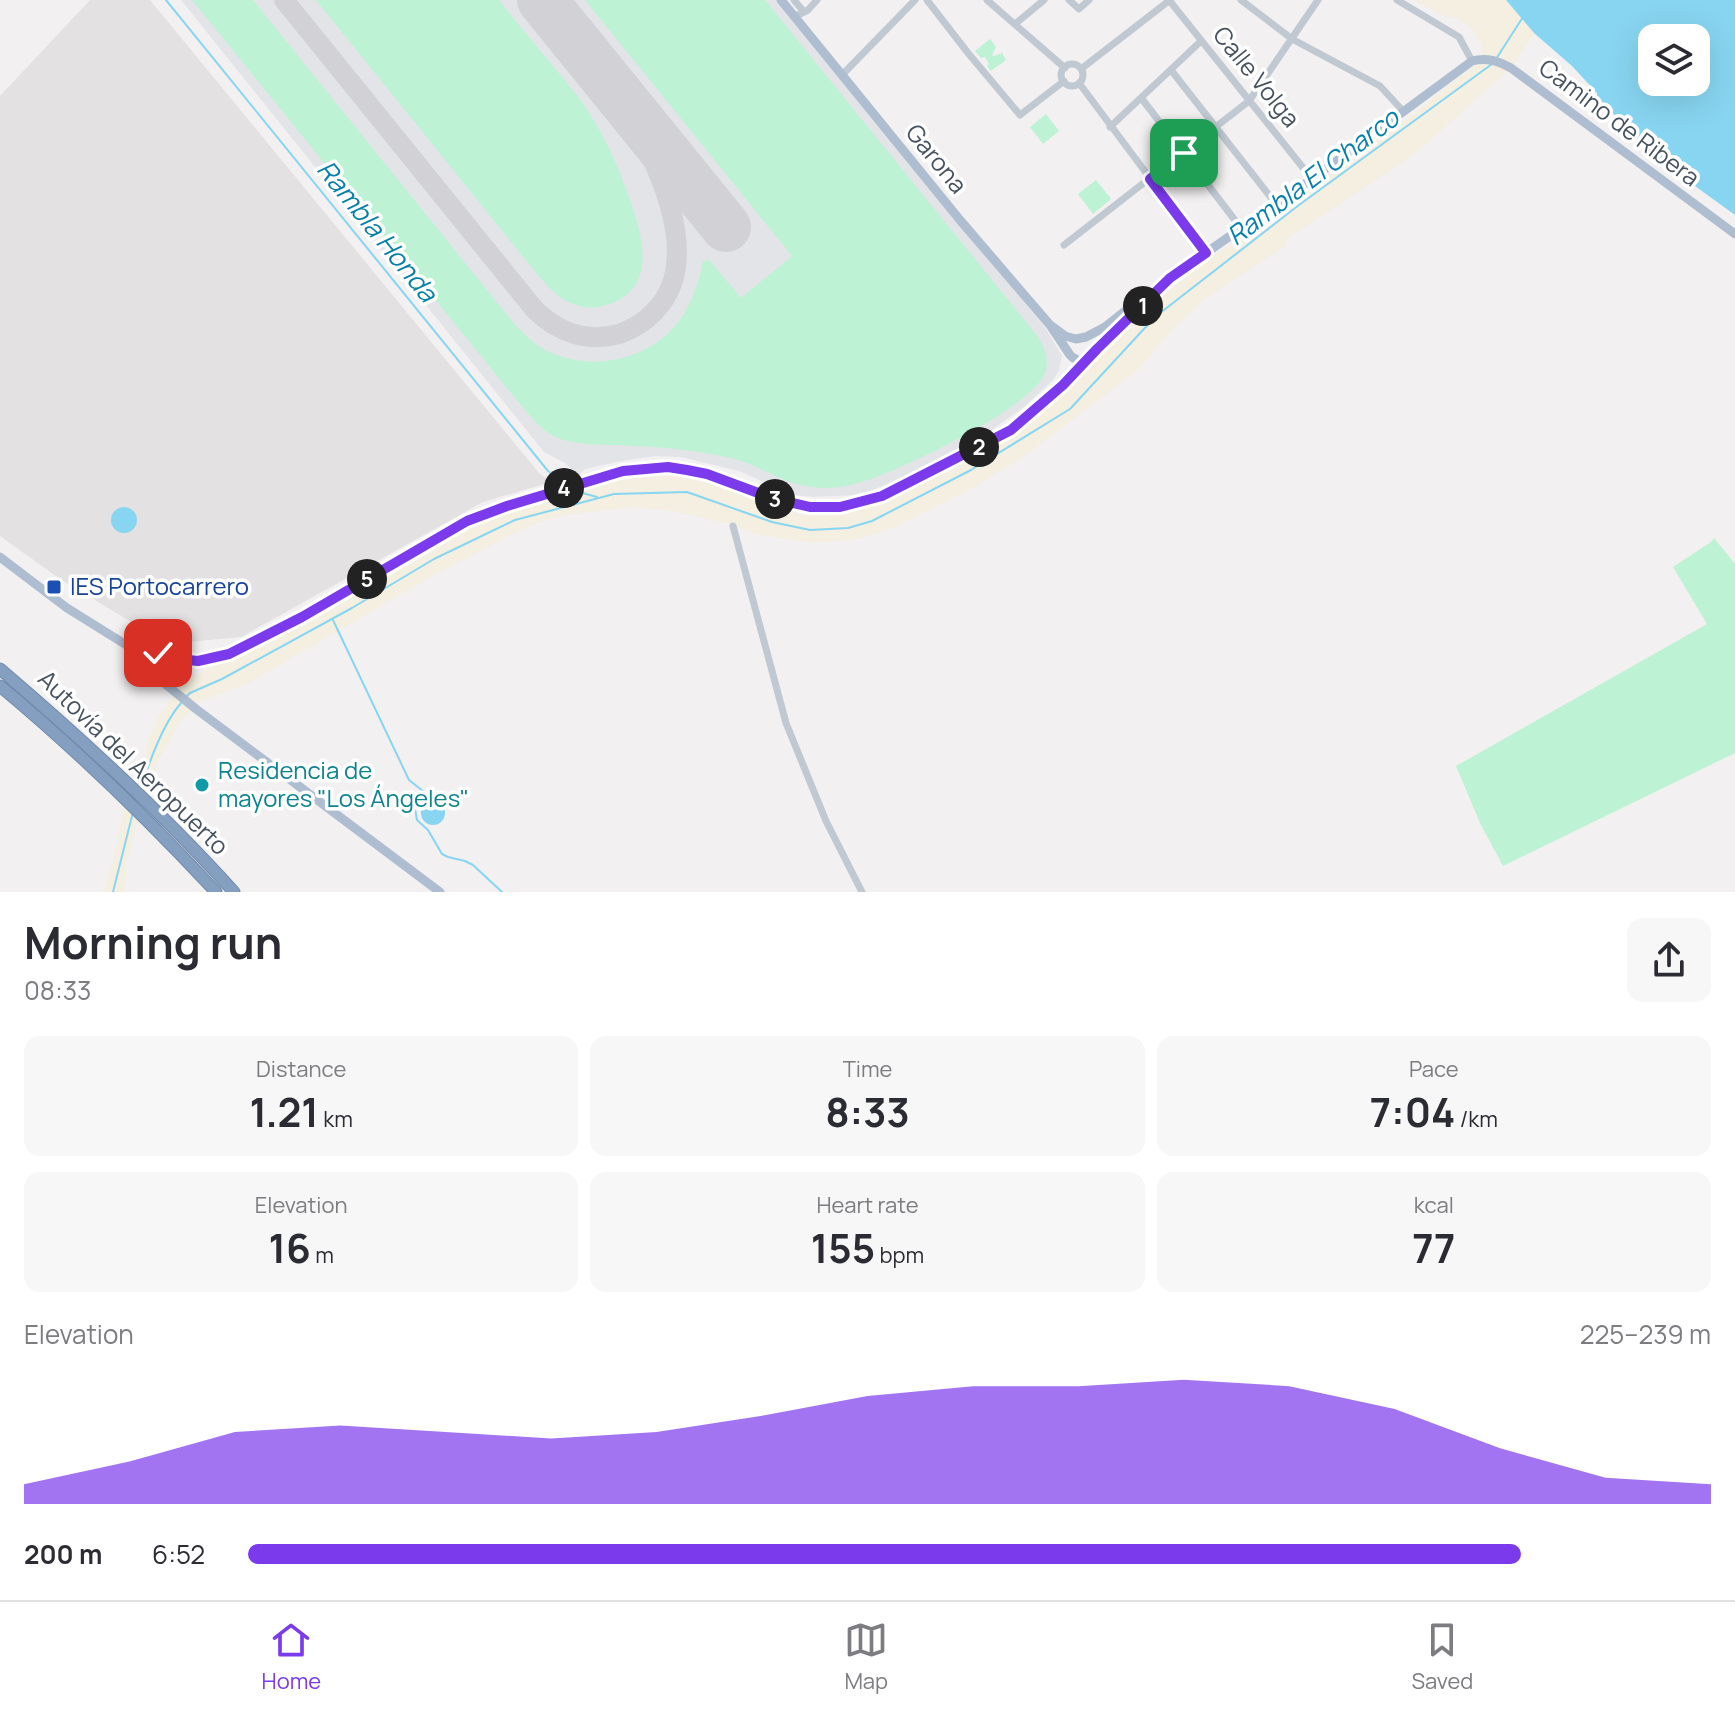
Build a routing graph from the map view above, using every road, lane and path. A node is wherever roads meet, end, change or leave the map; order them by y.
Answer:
1 (781, 0) edge
2 (794, 0) edge
3 (817, 0) edge
4 (915, 0) edge
5 (927, 0) edge
6 (987, 0) edge
7 (1044, 0) edge
8 (1069, 0) edge
9 (1089, 0) edge
10 (1170, 0) edge
11 (1241, 0) edge
12 (1318, 0) edge
13 (1397, 0) edge
14 (799, 14) junction
15 (1015, 24) junction
16 (1292, 39) junction
17 (1201, 41) junction
18 (1472, 61) junction
19 (1065, 68) junction
20 (1081, 69) junction
21 (1171, 70) junction
22 (842, 75) junction
23 (1064, 81) junction
24 (1079, 83) junction
25 (1142, 99) junction
26 (1249, 101) junction
27 (1404, 112) junction
28 (1110, 127) junction
29 (1216, 127) junction
30 (1184, 153) junction
31 (1150, 179) junction
32 (1312, 179) junction
33 (1276, 204) junction
34 (1241, 228) junction
35 (1735, 234) edge
36 (1064, 245) dead end
37 (1206, 253) junction
38 (1170, 278) junction
39 (1050, 325) junction
40 (1079, 339) junction
41 (1071, 356) junction
42 (1088, 358) junction
43 (1068, 379) junction
44 (733, 526) dead end
45 (0, 557) edge
46 (136, 651) junction
47 (156, 654) junction
48 (171, 657) junction
49 (198, 661) junction
50 (149, 665) junction
51 (0, 669) edge
52 (171, 671) junction
53 (157, 677) junction
54 (0, 686) edge
55 (173, 690) junction
56 (216, 892) edge
57 (234, 892) edge
58 (440, 892) edge
59 (862, 892) edge

1 - 14 main road, Garona
2 - 14 street
3 - 14 street
4 - 22 street
5 - 23 street
6 - 15 street
7 - 15 street
8 - 9 street
10 - 17 street, Calle Volga
10 - 20 street
11 - 16 street
12 - 16 street
13 - 18 street
14 - 22 main road, Garona
15 - 19 street
16 - 26 street
16 - 27 street
17 - 21 street
17 - 26 street, Calle Volga
18 - 27 main road
18 - 35 main road, Camino de Ribera
19 - 20 street
19 - 23 street
20 - 24 street
21 - 25 street
21 - 29 street
22 - 39 main road, Garona
23 - 24 street
24 - 28 street
25 - 28 street
25 - 30 street
26 - 29 street
26 - 32 street, Calle Volga
27 - 32 main road
28 - 31 street
29 - 30 street
29 - 33 street
30 - 31 street
30 - 34 street
31 - 36 street
31 - 37 street
32 - 33 main road
33 - 34 main road
34 - 37 main road
37 - 38 main road
38 - 40 main road
38 - 42 main road
39 - 40 main road
39 - 41 main road
40 - 41 main road
40 - 42 main road
41 - 42 main road
41 - 43 main road
42 - 43 main road
43 - 49 main road
44 - 59 street
45 - 46 main road
46 - 47 main road
46 - 50 main road
47 - 48 main road
47 - 50 main road
48 - 49 main road
48 - 52 main road
49 - 52 main road
50 - 53 main road
51 - 57 highway, Autovía del Aeropuerto
52 - 53 main road
52 - 55 main road
53 - 55 main road
54 - 56 highway, Autovía del Aeropuerto
55 - 58 main road

